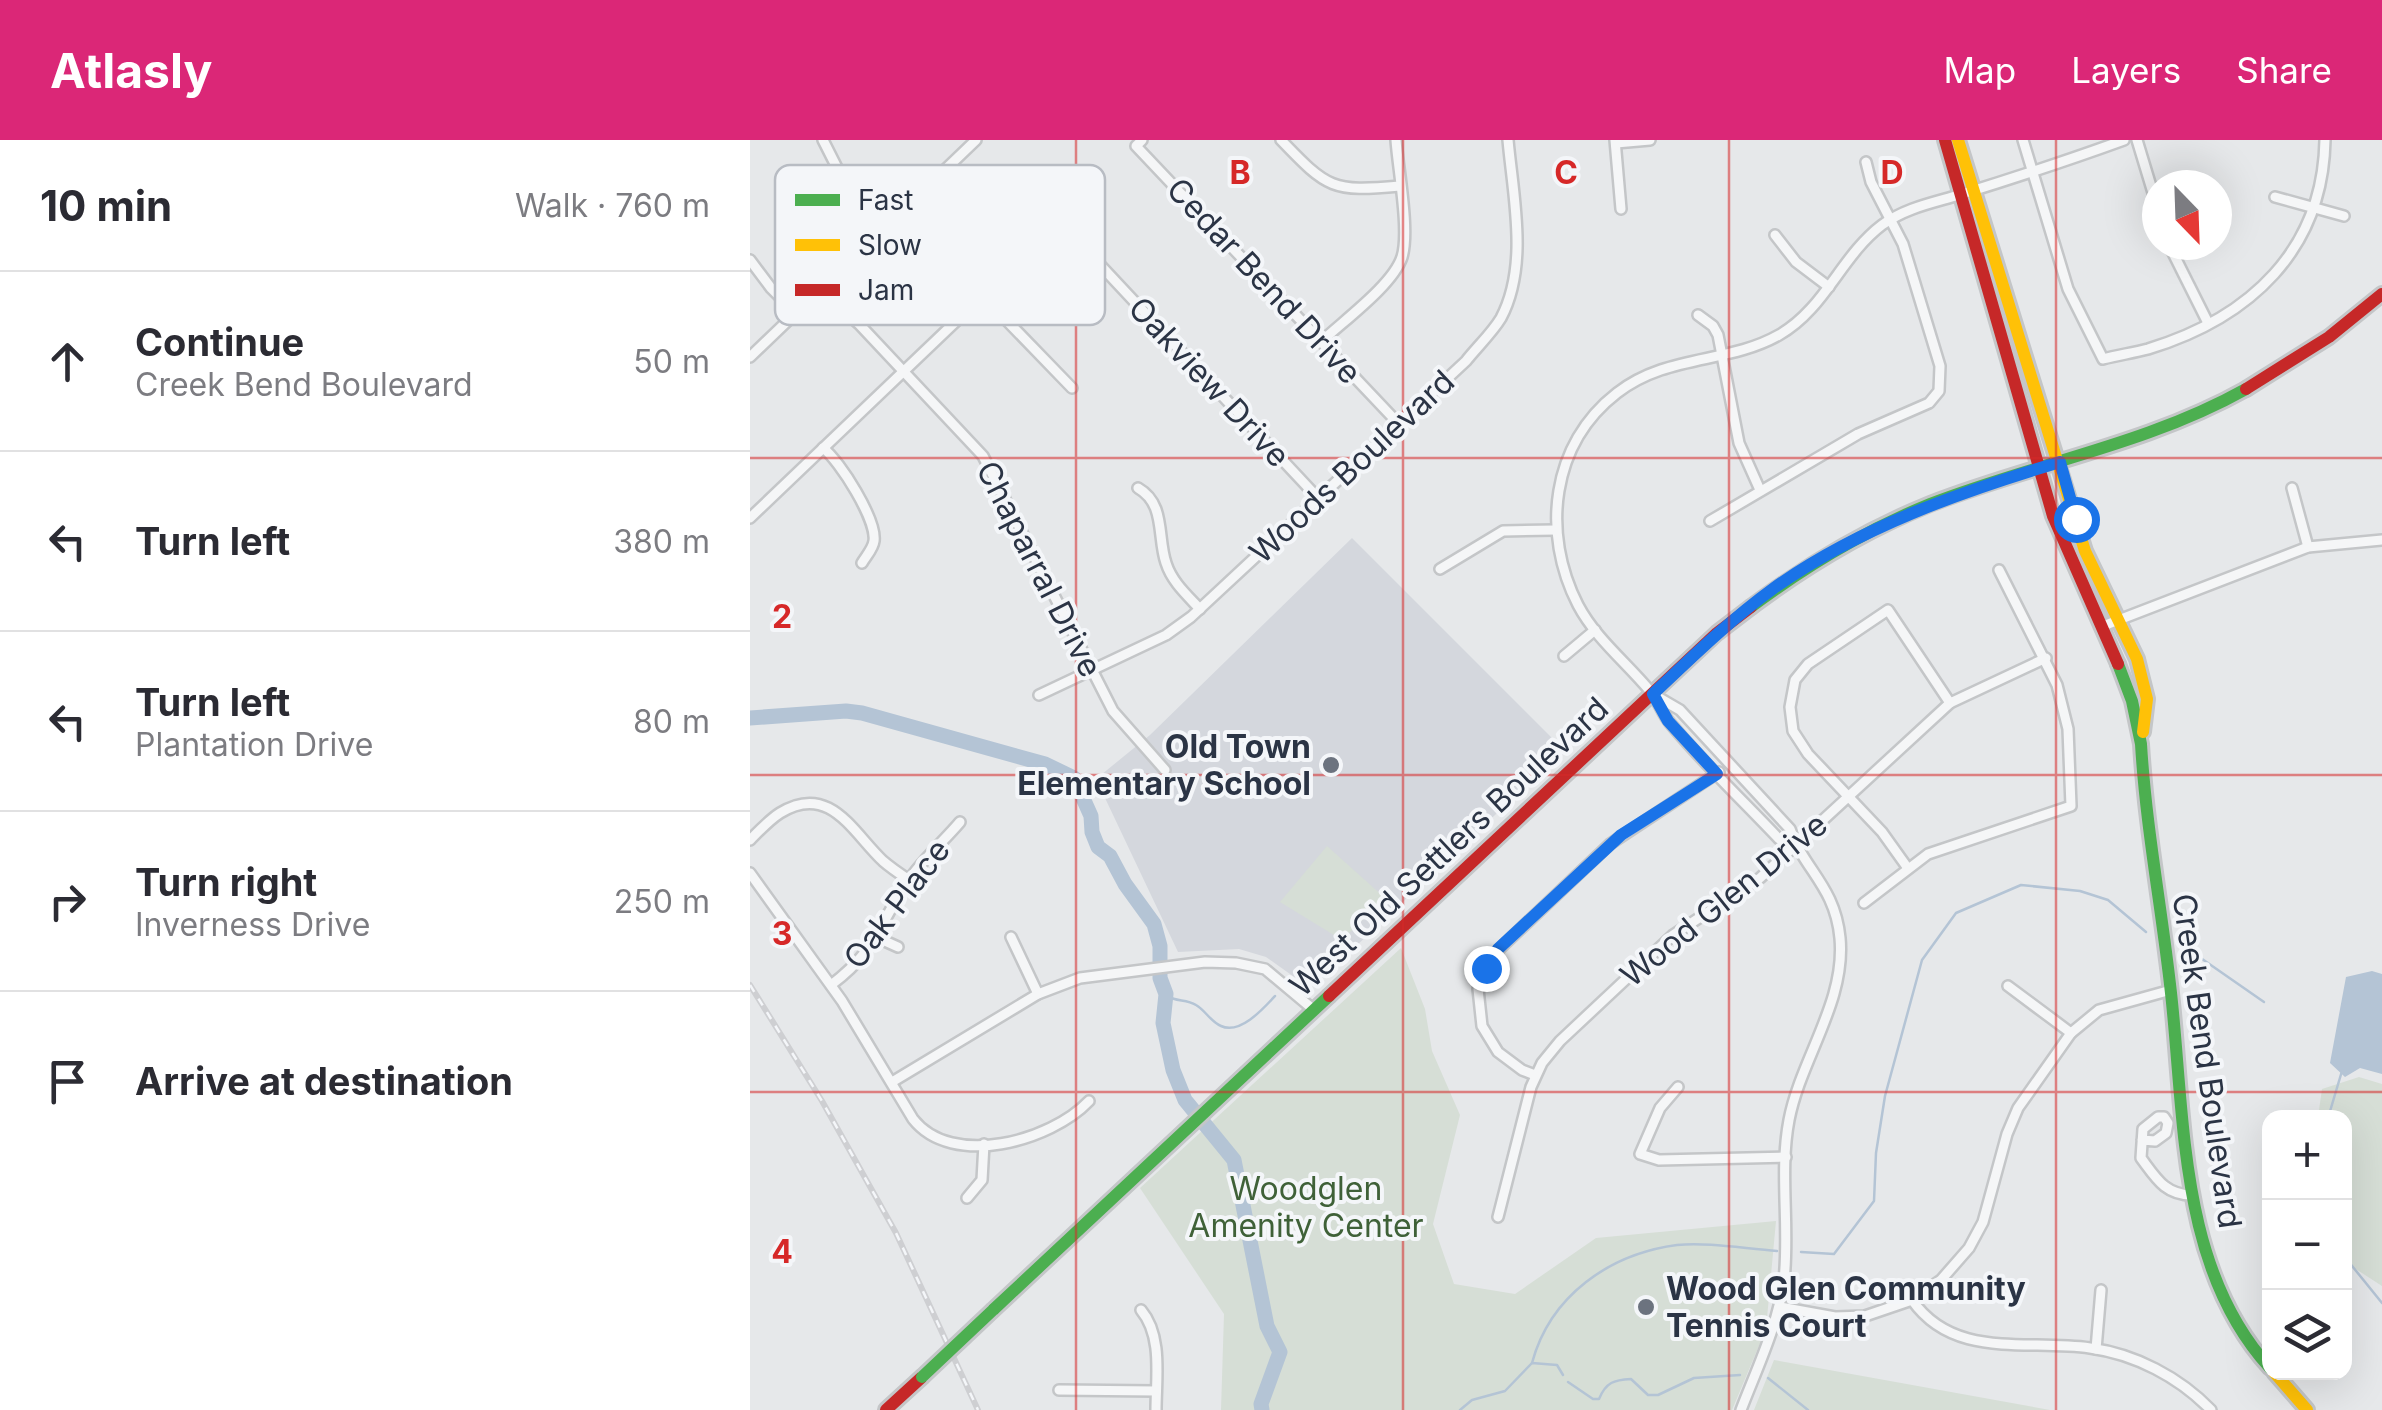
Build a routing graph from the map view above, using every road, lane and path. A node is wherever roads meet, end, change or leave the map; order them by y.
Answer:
1 (823, 140) edge
2 (976, 140) edge
3 (1142, 140) edge
4 (1281, 140) edge
5 (1396, 140) edge
6 (1508, 140) edge
7 (1650, 140) edge
8 (1944, 140) edge
9 (1958, 140) edge
10 (2023, 140) edge
11 (2124, 140) edge
12 (2136, 140) edge
13 (2325, 140) edge
14 (1615, 141) edge
15 (1866, 162) dead end
16 (836, 165) edge
17 (950, 165) edge
18 (2146, 170) edge
19 (2033, 172) junction
20 (1400, 186) junction
21 (1967, 192) junction
22 (2274, 197) dead end
23 (2315, 208) junction
24 (1621, 209) dead end
25 (2344, 216) dead end
26 (1891, 219) junction
27 (1775, 235) dead end
28 (750, 260) edge
29 (2176, 260) edge
30 (1105, 270) edge
31 (1829, 287) junction
32 (775, 292) edge
33 (2382, 294) edge
34 (1698, 315) dead end
35 (2208, 323) junction
36 (783, 325) edge
37 (857, 325) edge
38 (952, 325) edge
39 (1010, 325) edge
40 (1321, 342) junction
41 (1722, 352) junction
42 (750, 357) edge
43 (904, 371) junction
44 (1072, 388) dead end
45 (1397, 422) junction
46 (823, 448) junction
47 (2060, 462) junction
48 (2040, 468) junction
49 (1138, 488) dead end
50 (2292, 488) dead end
51 (1760, 490) junction
52 (1318, 498) junction
53 (750, 518) edge
54 (1710, 521) dead end
55 (1555, 530) junction
56 (2382, 540) edge
57 (2308, 547) junction
58 (862, 563) dead end
59 (1440, 569) dead end
60 (1999, 570) dead end
61 (1200, 608) junction
62 (2120, 620) junction
63 (2103, 626) junction
64 (1595, 630) junction
65 (1564, 656) dead end
66 (2046, 658) junction
67 (1090, 671) junction
68 (1653, 694) junction
69 (1040, 695) dead end
70 (1950, 703) junction
71 (2141, 744) junction
72 (1729, 762) junction
73 (1165, 770) dead end
74 (1717, 774) junction
75 (1848, 796) junction
76 (960, 822) dead end
77 (750, 840) edge
78 (1796, 846) junction
79 (1907, 867) junction
80 (750, 873) edge
81 (909, 880) junction
82 (1864, 902) dead end
83 (1010, 936) dead end
84 (878, 938) junction
85 (898, 947) dead end
86 (831, 985) junction
87 (2008, 986) dead end
88 (2171, 990) junction
89 (1038, 994) junction
90 (1314, 1010) junction
91 (2071, 1033) junction
92 (1535, 1075) junction
93 (892, 1082) junction
94 (1678, 1087) dead end
95 (1089, 1101) dead end
96 (2142, 1140) dead end
97 (984, 1144) junction
98 (1786, 1156) junction
99 (2192, 1195) junction
100 (967, 1198) dead end
101 (1498, 1217) dead end
102 (2100, 1290) dead end
103 (1912, 1300) junction
104 (1780, 1307) junction
105 (1142, 1310) dead end
106 (2096, 1349) junction
107 (2262, 1360) edge
108 (2280, 1380) edge
109 (1060, 1390) dead end
110 (1156, 1391) junction
111 (886, 1410) edge
112 (1156, 1410) edge
113 (1741, 1410) edge
114 (2211, 1410) edge
115 (2307, 1410) edge

1 - 16 street
2 - 17 street
3 - 40 street, Cedar Bend Drive
4 - 20 street
5 - 20 street
6 - 45 street, Woods Boulevard
7 - 14 street
8 - 21 street, Creek Bend Boulevard
9 - 21 street, Creek Bend Boulevard
10 - 19 street
11 - 19 street
12 - 18 street
13 - 23 street
14 - 24 street
15 - 26 street
19 - 21 street
19 - 35 street
20 - 40 street
21 - 26 street
21 - 47 street, Creek Bend Boulevard
21 - 48 street, Creek Bend Boulevard
22 - 23 street
23 - 25 street
23 - 35 street
26 - 31 street
26 - 51 street
27 - 31 street
28 - 32 street
29 - 35 street
30 - 52 street, Oakview Drive
31 - 41 street
33 - 47 street, West Old Settlers Boulevard
34 - 41 street
36 - 42 street
37 - 43 street, Chaparral Drive
38 - 43 street
39 - 44 street
40 - 45 street, Cedar Bend Drive
41 - 51 street
41 - 55 street
43 - 46 street
43 - 67 street, Chaparral Drive
45 - 52 street, Woods Boulevard
46 - 53 street
46 - 58 street
47 - 48 street, West Old Settlers Boulevard
47 - 62 street, Creek Bend Boulevard
48 - 63 street, Creek Bend Boulevard
48 - 68 street, West Old Settlers Boulevard
49 - 61 street
50 - 57 street
51 - 54 street
52 - 61 street, Woods Boulevard
55 - 59 street
55 - 64 street
56 - 57 street
57 - 62 street
60 - 66 street
61 - 67 street, Woods Boulevard
62 - 63 street
62 - 71 street, Creek Bend Boulevard
63 - 71 street, Creek Bend Boulevard
64 - 65 street
64 - 68 street
66 - 70 street, Wood Glen Drive
66 - 79 street
67 - 69 street, Woods Boulevard
67 - 73 street, Chaparral Drive
68 - 72 street
68 - 74 street
68 - 90 street, West Old Settlers Boulevard
70 - 75 street, Wood Glen Drive
70 - 75 street
71 - 88 street, Creek Bend Boulevard
72 - 74 street
72 - 78 street
74 - 78 street
74 - 92 street
75 - 78 street, Wood Glen Drive
75 - 79 street
76 - 81 street, Oak Place
77 - 81 street
78 - 92 street, Wood Glen Drive
78 - 98 street
79 - 82 street
80 - 86 street
81 - 84 street, Oak Place
83 - 89 street
84 - 85 street
84 - 86 street, Oak Place
86 - 93 street
87 - 91 street
88 - 91 street
88 - 99 street, Creek Bend Boulevard
89 - 90 street
89 - 93 street
90 - 111 street, West Old Settlers Boulevard, bridge
91 - 103 street
92 - 101 street, Wood Glen Drive
93 - 97 street
94 - 98 street
95 - 97 street
96 - 99 street
97 - 100 street
98 - 104 street
99 - 107 street, Creek Bend Boulevard
102 - 106 street
103 - 104 street
103 - 106 street
104 - 113 street
105 - 110 street
106 - 114 street
108 - 115 street, Creek Bend Boulevard
109 - 110 street
110 - 112 street

